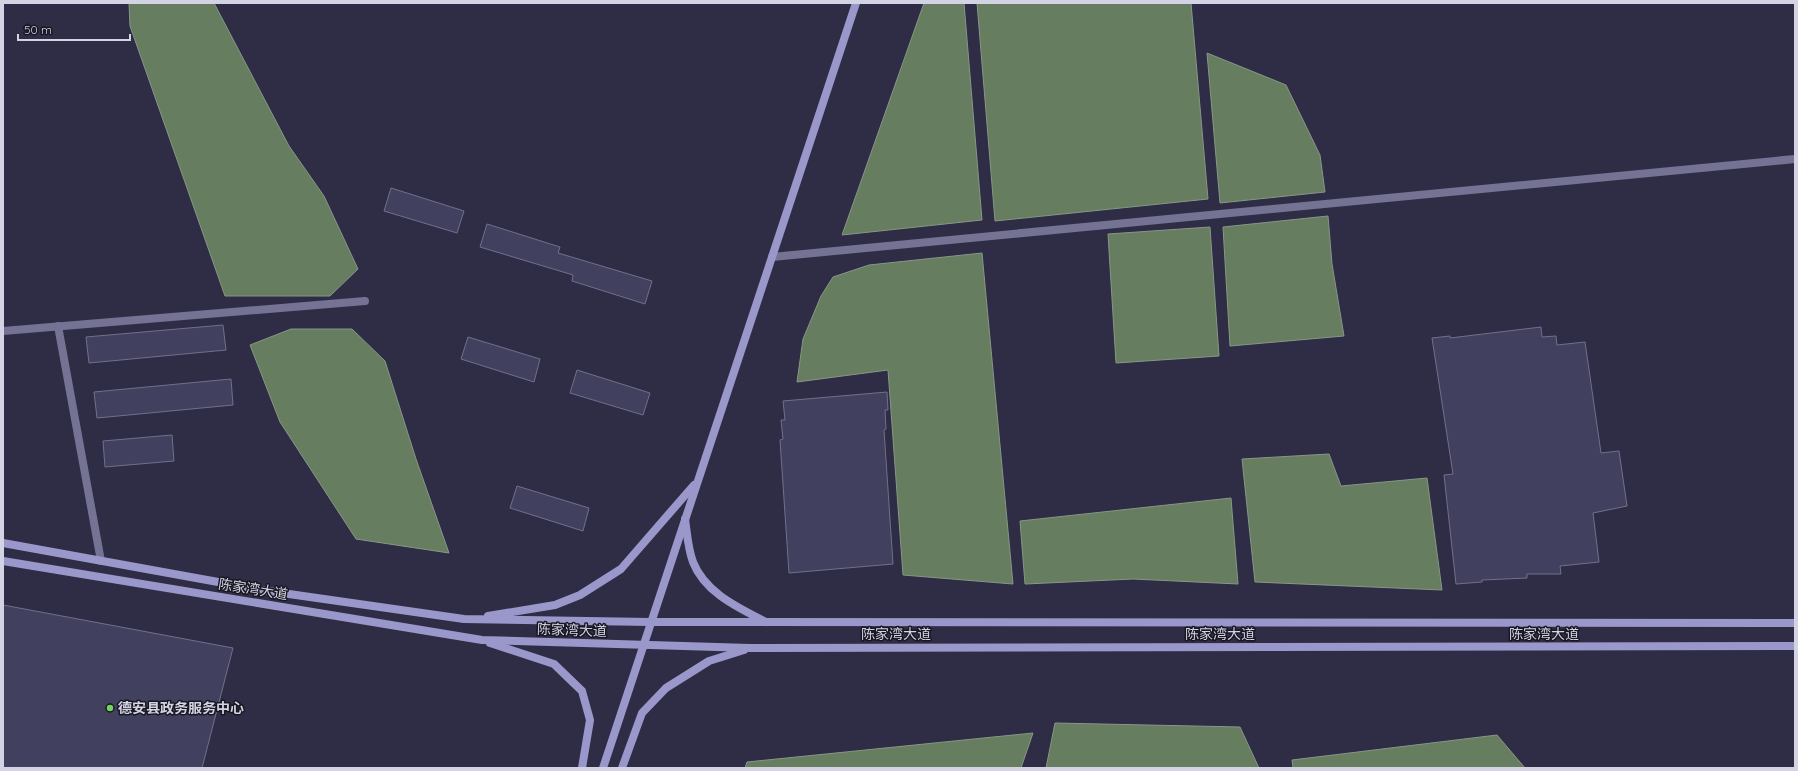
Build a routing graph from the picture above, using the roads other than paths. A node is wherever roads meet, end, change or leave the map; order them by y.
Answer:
1 (856, 3) edge
2 (1795, 159) edge
3 (772, 257) junction
4 (365, 302) dead end
5 (58, 326) junction
6 (3, 330) edge
7 (697, 481) junction
8 (684, 518) junction
9 (3, 543) edge
10 (3, 561) edge
11 (101, 561) junction
12 (464, 619) junction
13 (650, 622) junction
14 (767, 622) junction
15 (1795, 624) edge
16 (482, 640) junction
17 (642, 646) junction
18 (1795, 646) edge
19 (750, 648) junction
20 (582, 768) edge
21 (602, 768) edge
22 (622, 768) edge

1 - 3 main road
2 - 3 street
3 - 7 main road
4 - 5 street
5 - 6 street
5 - 11 street
7 - 8 main road
7 - 12 main road
8 - 13 main road
8 - 14 main road
9 - 11 main road, 陈家湾大道
10 - 16 main road, 陈家湾大道
11 - 12 main road, 陈家湾大道
12 - 13 main road, 陈家湾大道
13 - 14 main road, 陈家湾大道
13 - 17 main road
14 - 15 main road, 陈家湾大道
16 - 17 main road, 陈家湾大道
16 - 20 main road
17 - 19 main road, 陈家湾大道
17 - 21 main road
18 - 19 main road, 陈家湾大道
19 - 22 main road

